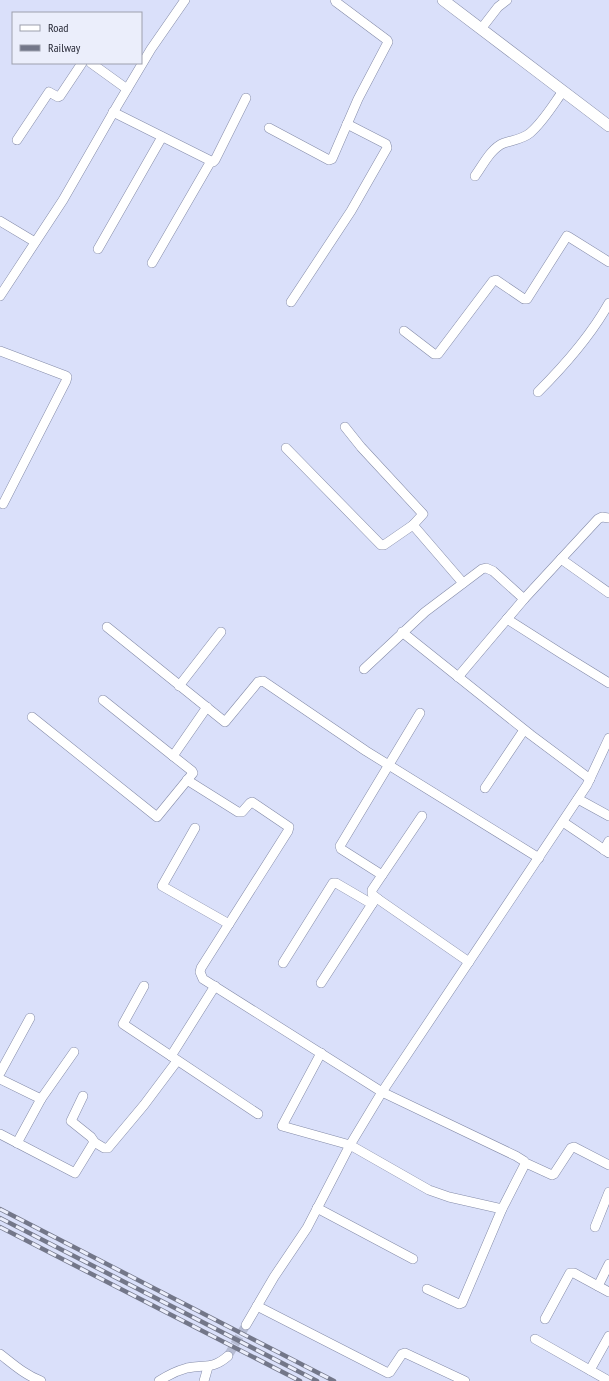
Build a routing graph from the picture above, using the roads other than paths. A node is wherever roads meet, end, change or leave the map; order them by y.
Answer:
1 (183, 0) edge
2 (335, 0) edge
3 (443, 0) edge
4 (507, 0) edge
5 (482, 29) junction
6 (81, 64) edge
7 (92, 64) edge
8 (127, 89) junction
9 (563, 91) junction
10 (246, 98) dead end
11 (113, 112) junction
12 (347, 124) junction
13 (609, 126) edge
14 (269, 128) dead end
15 (162, 137) junction
16 (17, 140) dead end
17 (211, 162) junction
18 (475, 176) dead end
19 (0, 221) edge
20 (36, 242) junction
21 (98, 249) dead end
22 (609, 262) edge
23 (152, 263) dead end
24 (0, 296) edge
25 (291, 302) dead end
26 (609, 303) edge
27 (404, 331) dead end
28 (0, 352) edge
29 (538, 392) dead end
30 (345, 427) dead end
31 (286, 448) dead end
32 (3, 504) dead end
33 (609, 518) edge
34 (413, 525) junction
35 (561, 559) junction
36 (463, 583) junction
37 (609, 593) edge
38 (524, 599) junction
39 (507, 619) junction
40 (107, 627) dead end
41 (221, 632) dead end
42 (402, 632) junction
43 (364, 669) dead end
44 (458, 677) junction
45 (609, 683) edge
46 (180, 686) junction
47 (103, 700) dead end
48 (207, 707) junction
49 (420, 713) dead end
50 (32, 717) dead end
51 (524, 730) junction
52 (609, 738) edge
53 (173, 756) junction
54 (388, 764) junction
55 (590, 779) junction
56 (188, 780) junction
57 (485, 788) dead end
58 (578, 799) junction
59 (422, 816) dead end
60 (609, 816) edge
61 (563, 822) junction
62 (195, 828) dead end
63 (609, 841) edge
64 (606, 852) edge
65 (538, 858) junction
66 (382, 875) junction
67 (375, 901) junction
68 (229, 924) junction
69 (469, 962) junction
70 (284, 963) dead end
71 (321, 983) dead end
72 (144, 986) dead end
73 (215, 986) junction
74 (30, 1018) dead end
75 (74, 1052) dead end
76 (321, 1053) junction
77 (174, 1059) junction
78 (0, 1073) edge
79 (0, 1079) edge
80 (382, 1092) junction
81 (84, 1096) dead end
82 (41, 1099) junction
83 (258, 1114) dead end
84 (0, 1134) edge
85 (17, 1143) junction
86 (95, 1143) junction
87 (350, 1145) junction
88 (526, 1164) junction
89 (609, 1165) edge
90 (609, 1192) edge
91 (318, 1208) junction
92 (502, 1209) junction
93 (595, 1227) dead end
94 (413, 1259) dead end
95 (609, 1264) edge
96 (598, 1286) junction
97 (427, 1289) dead end
98 (609, 1292) edge
99 (257, 1306) junction
100 (545, 1319) dead end
101 (246, 1325) tunnel mouth
102 (609, 1336) edge
103 (535, 1339) dead end
104 (0, 1354) edge
105 (228, 1356) tunnel mouth
106 (208, 1367) junction
107 (590, 1370) junction
108 (40, 1381) edge
109 (159, 1381) edge
110 (204, 1381) edge
111 (465, 1381) edge
112 (609, 1381) edge

1 - 8 street
2 - 12 street
3 - 5 street
4 - 5 street
5 - 9 street
6 - 16 street
7 - 8 street
8 - 11 street
9 - 13 street
9 - 18 street
10 - 17 street
11 - 15 street
11 - 20 street
12 - 14 street
12 - 25 street
15 - 17 street
15 - 21 street
17 - 23 street
19 - 20 street
20 - 24 street
22 - 27 street
26 - 29 street
28 - 32 street
30 - 34 street
31 - 34 street
33 - 35 street
34 - 36 street
35 - 37 street
35 - 38 street
36 - 38 street
36 - 42 street
38 - 39 street
39 - 44 street
39 - 45 street
40 - 46 street
41 - 46 street
42 - 43 street
42 - 44 street
44 - 51 street
46 - 48 street
47 - 53 street
48 - 53 street
48 - 54 street
49 - 54 street
50 - 56 street
51 - 55 street
51 - 57 street
52 - 55 street
53 - 56 street
54 - 65 street
54 - 66 street
55 - 58 street
56 - 68 street
58 - 60 street
58 - 61 street
59 - 66 street
61 - 64 street
61 - 65 street
62 - 68 street
63 - 64 street
65 - 69 street
66 - 67 street
67 - 69 street
67 - 70 street
67 - 71 street
68 - 73 street
69 - 80 street
72 - 77 street
73 - 76 street
73 - 77 street
74 - 78 street
75 - 82 street
76 - 80 street
76 - 87 street
77 - 83 street
77 - 86 street
79 - 82 street
80 - 87 street
80 - 88 street
81 - 86 street
82 - 85 street
84 - 85 street
85 - 86 street
87 - 91 street
87 - 92 street
88 - 89 street
88 - 92 street
90 - 93 street
91 - 94 street
91 - 99 street
92 - 97 street
95 - 96 street
96 - 98 street
96 - 100 street
99 - 101 street
99 - 111 street
102 - 107 street
103 - 107 street
104 - 108 street
105 - 106 street
106 - 109 street
106 - 110 street
107 - 112 street

